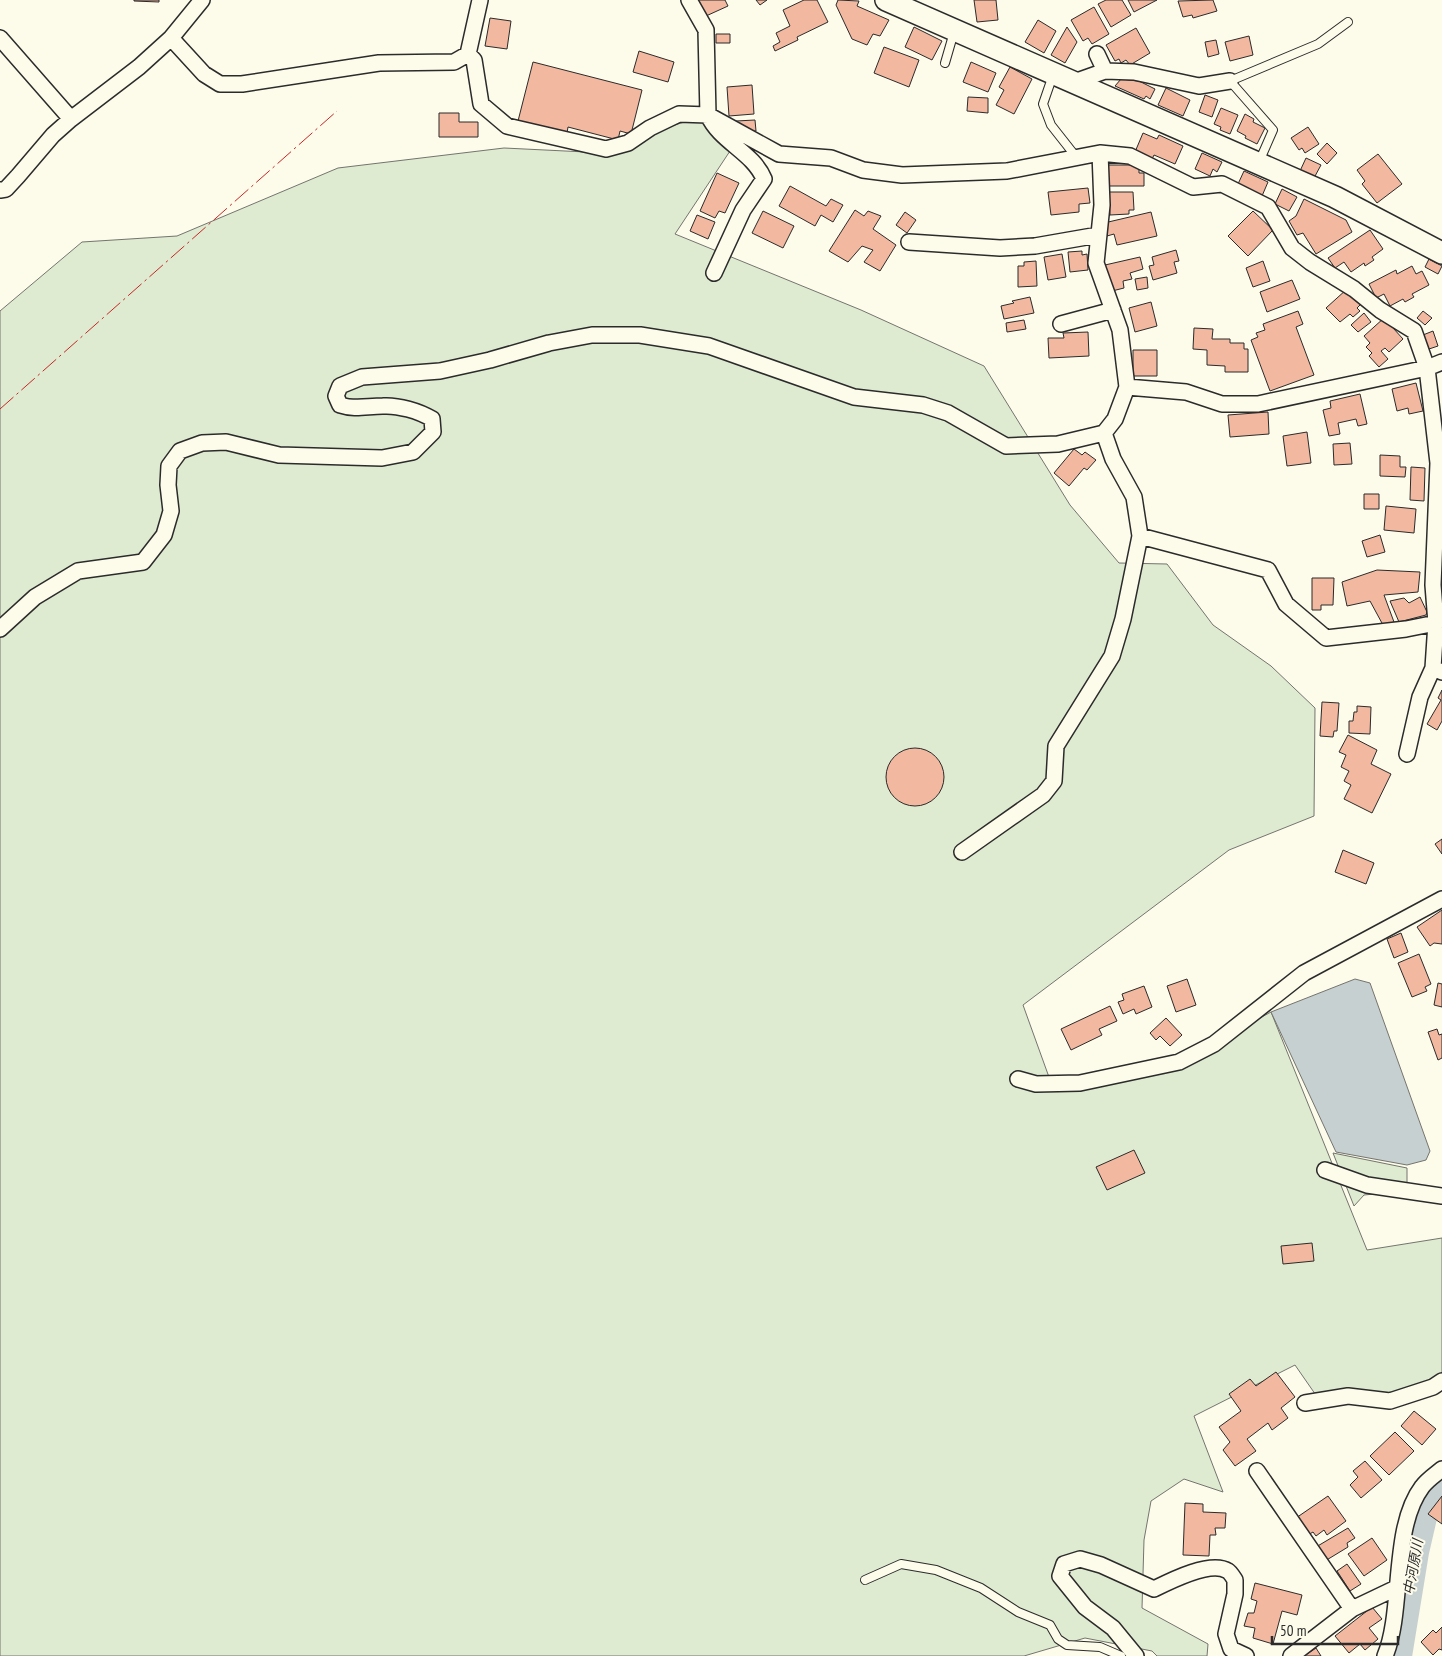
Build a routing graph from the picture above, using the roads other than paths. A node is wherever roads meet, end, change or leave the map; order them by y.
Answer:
1 (202, 0) edge
2 (480, 0) edge
3 (689, 0) edge
4 (886, 0) edge
5 (1348, 22) dead end
6 (955, 30) junction
7 (0, 38) edge
8 (171, 38) junction
9 (468, 54) junction
10 (1097, 54) dead end
11 (945, 63) dead end
12 (1105, 71) junction
13 (1054, 74) junction
14 (1230, 81) junction
15 (1074, 82) junction
16 (708, 115) junction
17 (71, 119) junction
18 (1100, 153) junction
19 (1077, 158) junction
20 (1258, 163) junction
21 (0, 190) edge
22 (1098, 235) junction
23 (909, 242) dead end
24 (1442, 253) edge
25 (714, 273) dead end
26 (1113, 310) junction
27 (1061, 324) dead end
28 (1442, 362) edge
29 (1427, 368) junction
30 (1127, 387) junction
31 (1104, 434) junction
32 (1140, 536) junction
33 (1436, 622) junction
34 (0, 630) edge
35 (1437, 670) edge
36 (1407, 754) dead end
37 (962, 852) dead end
38 (1442, 899) edge
39 (1018, 1079) dead end
40 (1324, 1170) dead end
41 (1442, 1196) edge
42 (1442, 1381) edge
43 (1305, 1403) dead end
44 (1442, 1469) edge
45 (1257, 1472) dead end
46 (865, 1580) dead end
47 (1396, 1588) junction
48 (1352, 1609) junction
49 (1122, 1656) edge
50 (1136, 1656) edge
51 (1246, 1656) edge
52 (1291, 1656) edge
53 (1385, 1656) edge

1 - 8 street
2 - 9 street
3 - 16 street
4 - 6 street
5 - 14 lane
6 - 11 lane
6 - 13 street
7 - 17 street
8 - 9 street
8 - 17 street
9 - 16 street
10 - 12 street
12 - 14 street
12 - 15 street
13 - 15 street
13 - 19 lane
14 - 20 lane
15 - 20 street
16 - 19 street
16 - 25 street
17 - 21 street
18 - 19 street
18 - 22 street
18 - 29 street
20 - 24 street
22 - 23 street
22 - 26 street
26 - 27 street
26 - 30 street
28 - 29 street
29 - 30 street
29 - 33 street
30 - 31 street
31 - 32 street
31 - 34 street
32 - 33 street
32 - 37 street
33 - 35 street
35 - 36 street
38 - 39 street
40 - 41 street
42 - 43 street
44 - 47 street
45 - 48 street
46 - 49 lane
47 - 48 street
47 - 53 street
48 - 52 street
50 - 51 street

